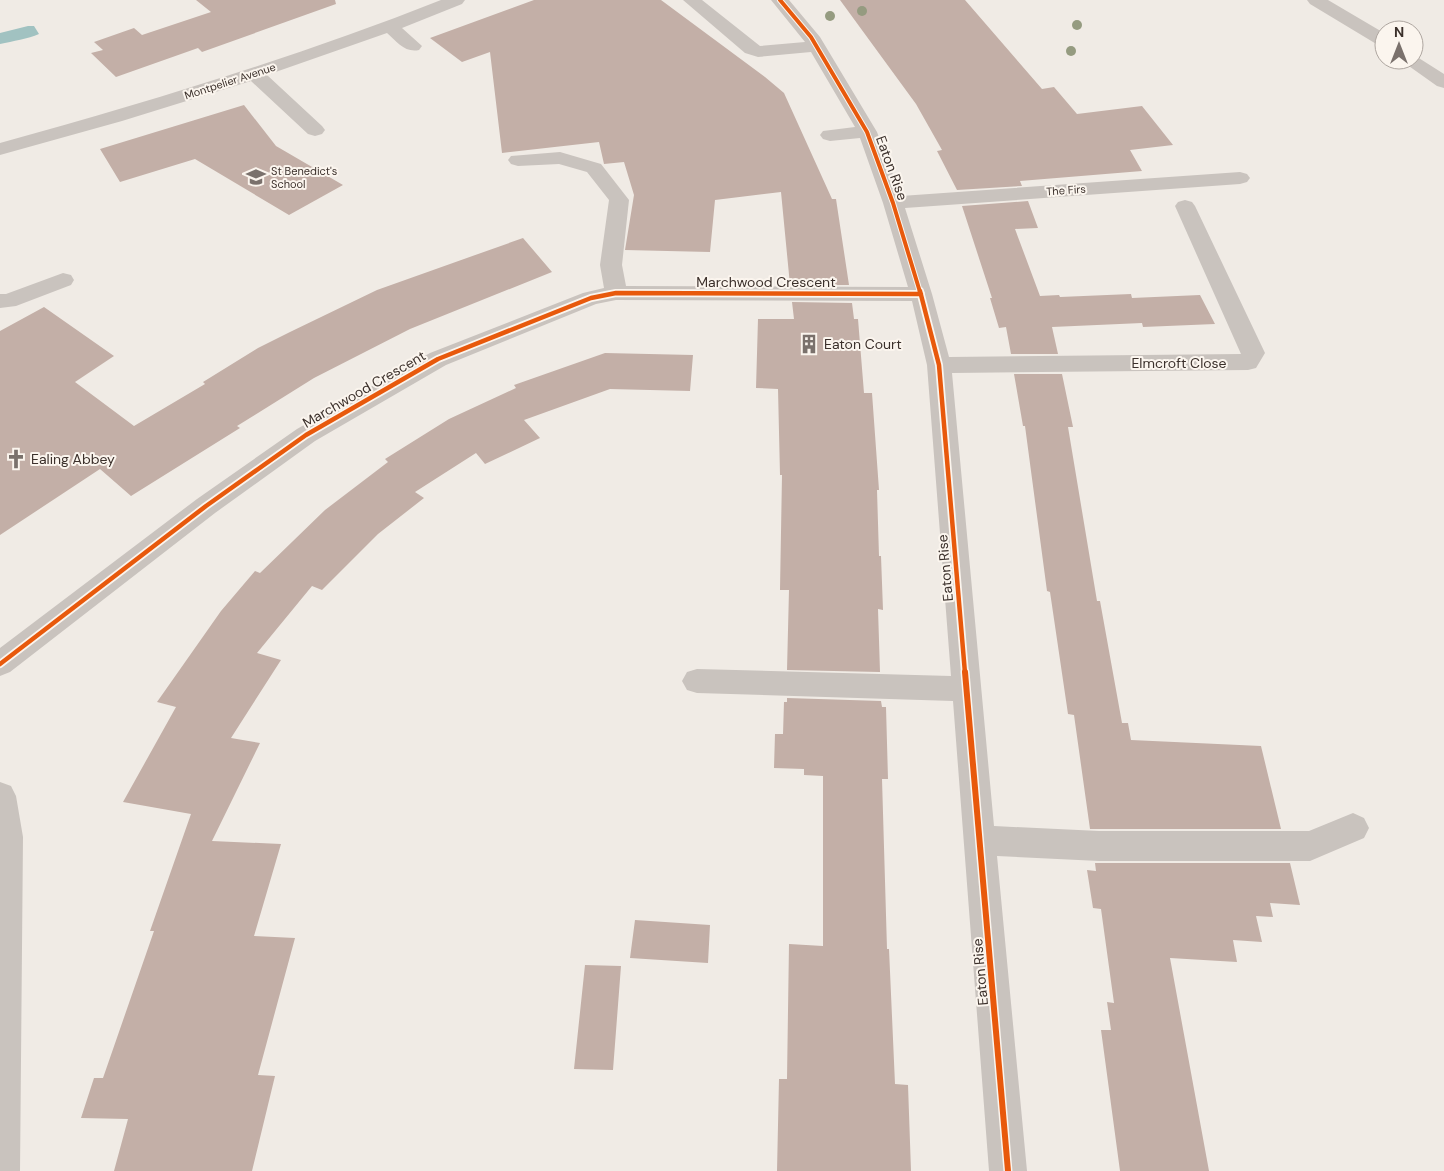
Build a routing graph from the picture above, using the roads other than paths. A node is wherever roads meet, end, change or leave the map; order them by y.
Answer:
1 (456, 0) edge
2 (692, 0) edge
3 (780, 0) edge
4 (1316, 0) edge
5 (390, 27) junction
6 (1374, 35) edge
7 (413, 46) dead end
8 (815, 46) junction
9 (1424, 68) edge
10 (255, 74) junction
11 (1444, 82) edge
12 (315, 130) dead end
13 (867, 132) junction
14 (830, 135) dead end
15 (0, 149) edge
16 (518, 160) dead end
17 (1240, 178) dead end
18 (893, 203) junction
19 (1185, 206) dead end
20 (63, 280) dead end
21 (616, 293) junction
22 (921, 294) junction
23 (0, 301) edge
24 (939, 365) junction
25 (0, 664) edge
26 (697, 681) dead end
27 (967, 689) junction
28 (0, 796) edge
29 (1353, 828) dead end
30 (980, 840) junction
31 (1, 1171) edge
32 (1008, 1171) edge

1 - 5 street, Montpelier Avenue
2 - 8 street
3 - 8 street, Eaton Rise
4 - 6 street
5 - 7 street
5 - 10 street, Montpelier Avenue
8 - 13 street, Eaton Rise
9 - 11 street
10 - 12 street
10 - 15 street, Montpelier Avenue
13 - 14 street
13 - 18 street, Eaton Rise
16 - 21 street
17 - 18 street, The Firs
18 - 22 street, Eaton Rise
19 - 24 street, Elmcroft Close
20 - 23 street
21 - 22 street, Marchwood Crescent
21 - 25 street, Marchwood Crescent
22 - 24 street, Eaton Rise
24 - 27 street, Eaton Rise
26 - 27 street
27 - 30 street, Eaton Rise
28 - 31 street
29 - 30 street
30 - 32 street, Eaton Rise

